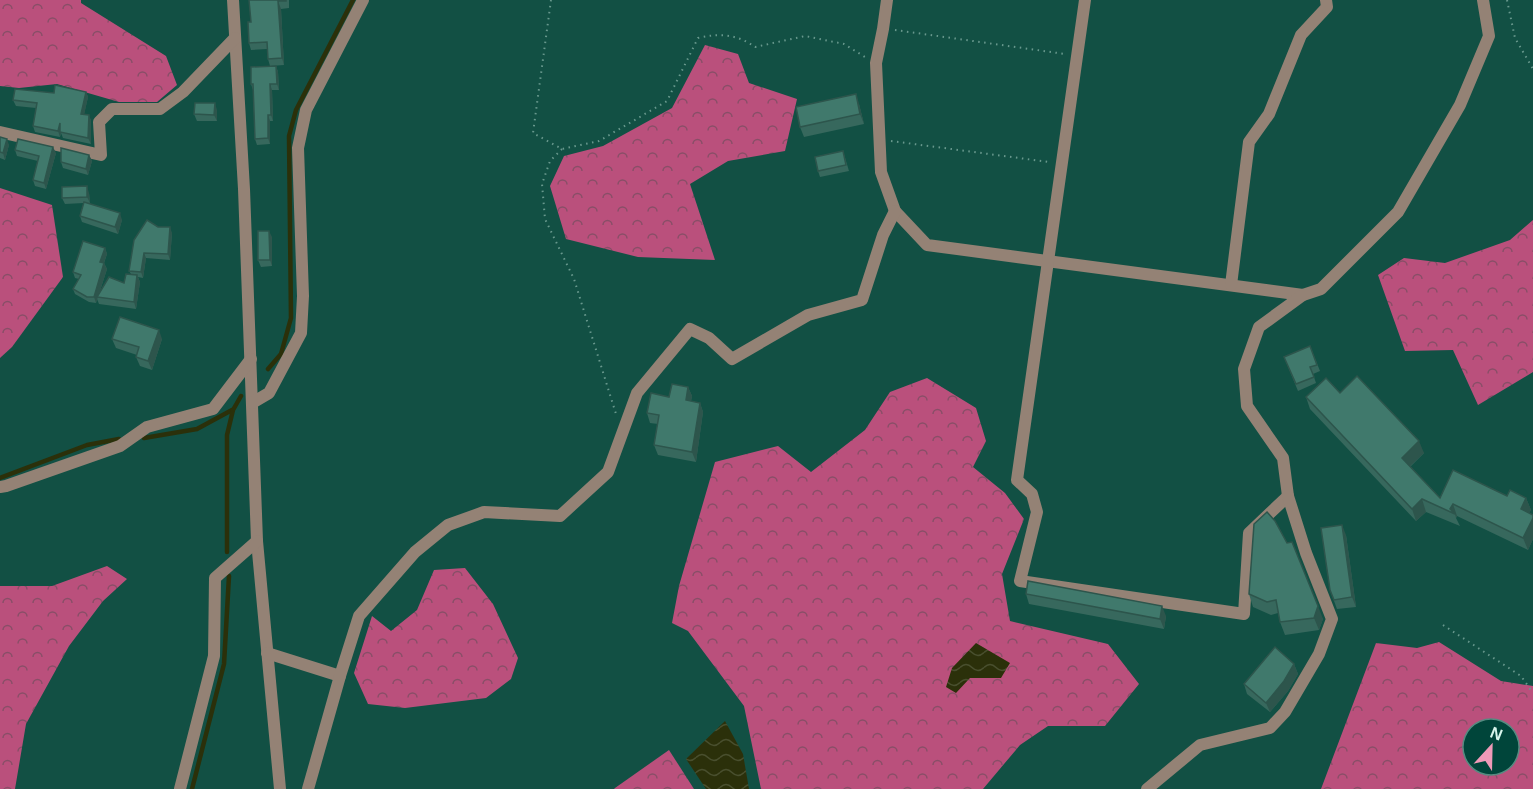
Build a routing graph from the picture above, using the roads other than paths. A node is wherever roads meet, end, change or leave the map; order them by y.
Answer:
1 (232, 0) edge
2 (363, 0) edge
3 (887, 0) edge
4 (1085, 0) edge
5 (1326, 0) edge
6 (1483, 0) edge
7 (235, 38) junction
8 (0, 132) edge
9 (895, 211) junction
10 (1049, 260) junction
11 (1231, 285) junction
12 (1304, 295) junction
13 (251, 359) junction
14 (252, 403) junction
15 (0, 487) edge
16 (1288, 496) junction
17 (256, 541) junction
18 (267, 652) junction
19 (340, 676) junction
20 (180, 789) edge
21 (280, 789) edge
22 (308, 789) edge
23 (1147, 789) edge

1 - 7 street
2 - 14 street
3 - 9 street
4 - 10 street
5 - 11 street
6 - 12 street
7 - 8 street
7 - 13 street
9 - 10 street
9 - 19 street
10 - 11 street
10 - 16 street
11 - 12 street
12 - 16 street
13 - 14 street
13 - 15 street
14 - 17 street
16 - 23 street
17 - 18 street
17 - 20 street
18 - 19 street
18 - 21 street
19 - 22 street

